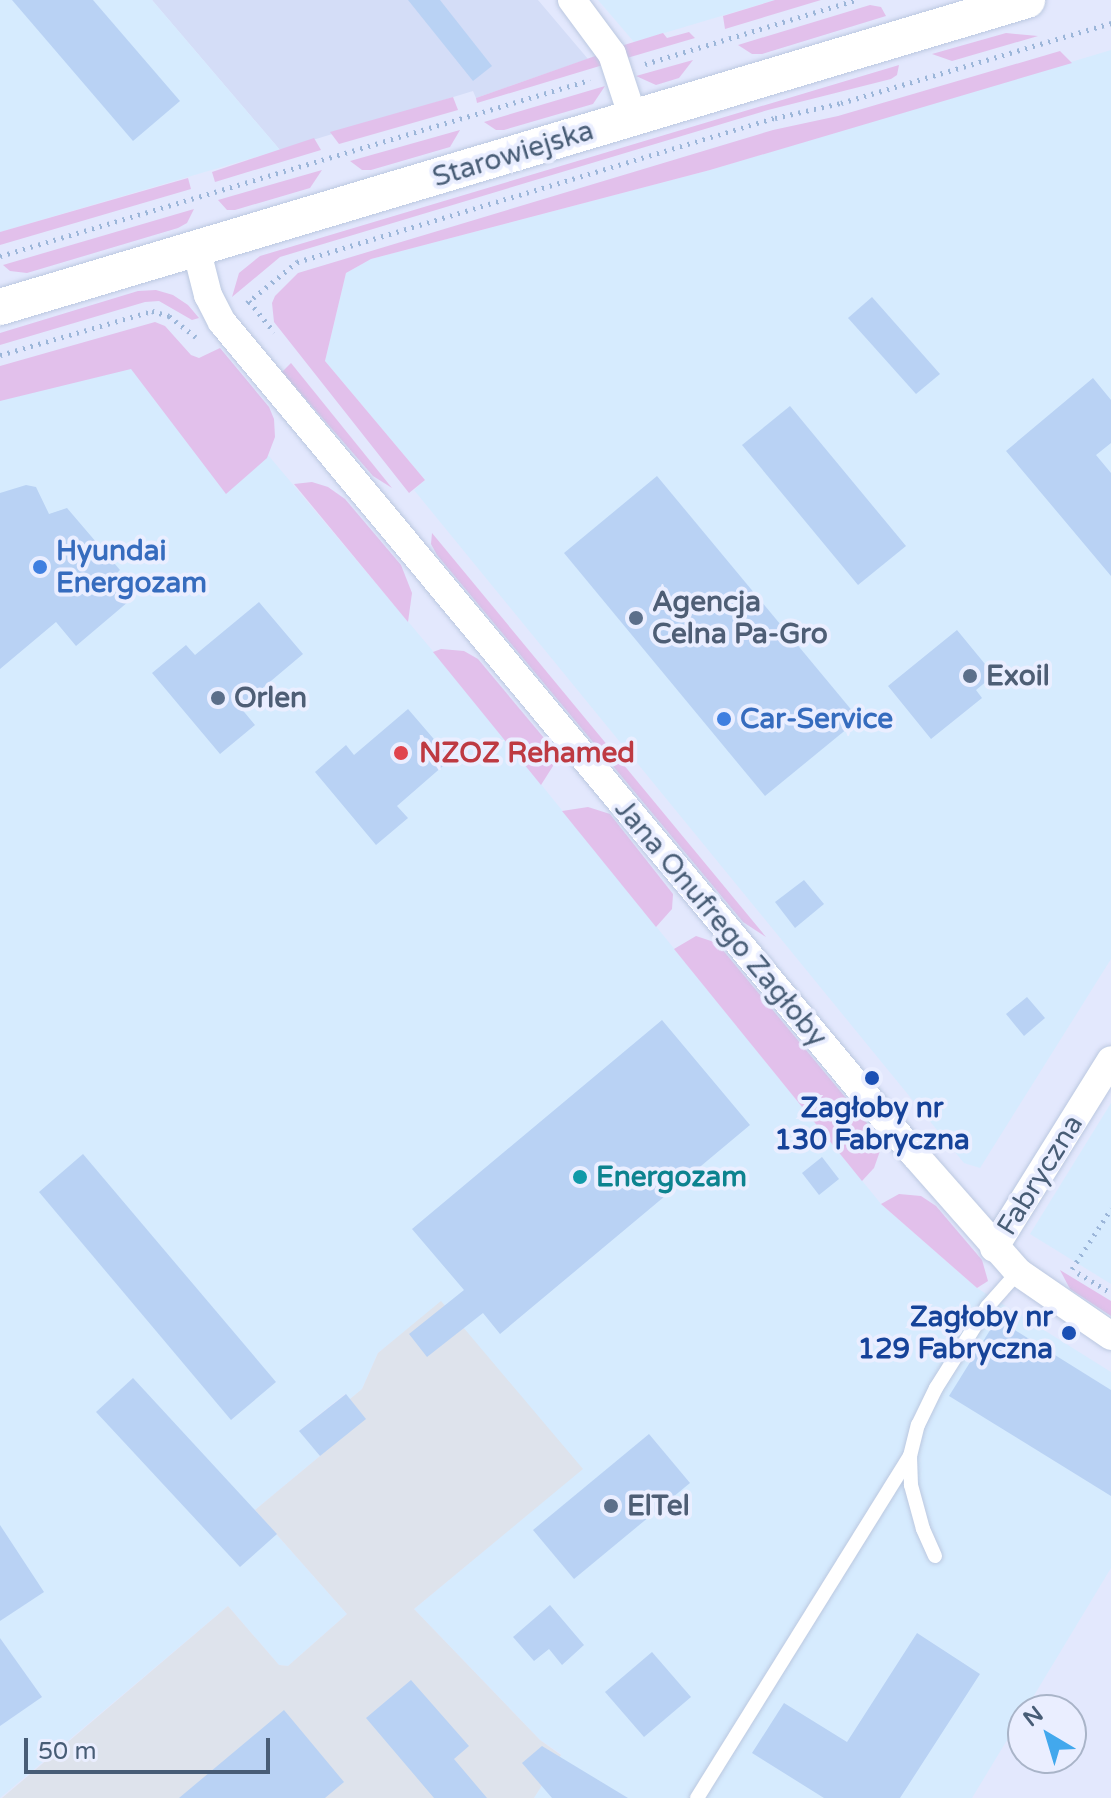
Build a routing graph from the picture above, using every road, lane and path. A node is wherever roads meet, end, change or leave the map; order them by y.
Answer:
1 (572, 0) edge
2 (855, 0) edge
3 (1027, 0) edge
4 (1111, 23) edge
5 (643, 65) dead end
6 (604, 76) dead end
7 (633, 118) junction
8 (196, 248) junction
9 (0, 256) edge
10 (0, 307) edge
11 (242, 308) dead end
12 (208, 333) dead end
13 (0, 355) edge
14 (1111, 1060) edge
15 (1111, 1209) edge
16 (994, 1248) junction
17 (1072, 1269) dead end
18 (1018, 1272) junction
19 (1111, 1336) edge
20 (910, 1456) junction
21 (935, 1556) dead end
22 (697, 1798) edge

1 - 7 street
2 - 5 path
3 - 7 street, Starowiejska
4 - 11 path
6 - 9 path
7 - 8 street, Starowiejska
8 - 10 street, Starowiejska
8 - 16 street, Jana Onufrego Zagłoby
12 - 13 path
14 - 16 street, Fabryczna
15 - 17 path
16 - 18 street, Jana Onufrego Zagłoby
18 - 19 street, Jana Onufrego Zagłoby
18 - 20 lane
20 - 21 lane
20 - 22 lane

